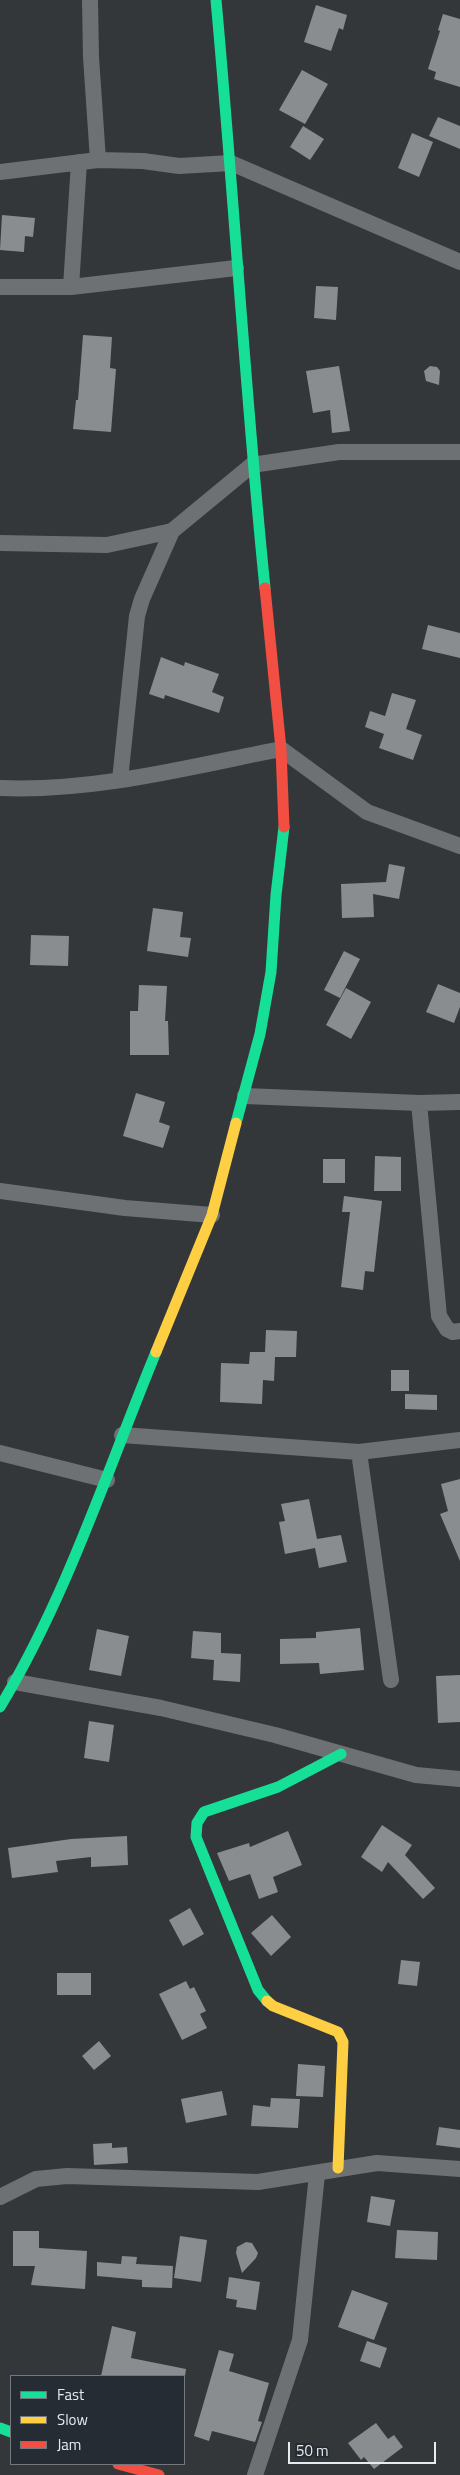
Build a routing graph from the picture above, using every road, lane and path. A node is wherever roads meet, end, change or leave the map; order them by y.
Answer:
1 (90, 0) edge
2 (216, 0) edge
3 (98, 160) junction
4 (79, 162) junction
5 (231, 163) junction
6 (0, 172) edge
7 (460, 262) edge
8 (236, 268) junction
9 (0, 287) edge
10 (71, 287) junction
11 (460, 452) edge
12 (252, 465) junction
13 (172, 531) junction
14 (0, 542) edge
15 (281, 749) junction
16 (120, 780) junction
17 (0, 788) edge
18 (460, 846) edge
19 (245, 1096) junction
20 (460, 1102) edge
21 (419, 1103) junction
22 (0, 1191) edge
23 (212, 1216) junction
24 (460, 1331) edge
25 (122, 1435) junction
26 (460, 1440) edge
27 (358, 1452) junction
28 (0, 1453) edge
29 (107, 1480) junction
30 (391, 1680) dead end
31 (15, 1682) junction
32 (0, 1707) edge
33 (341, 1754) junction
34 (460, 1779) edge
35 (338, 2168) junction
36 (460, 2169) edge
37 (317, 2174) junction
38 (0, 2197) edge
39 (122, 2465) edge
40 (159, 2475) edge
41 (255, 2475) edge

1 - 3 street
2 - 5 street
3 - 4 street
3 - 5 street
4 - 6 street
4 - 10 street
5 - 7 street
5 - 8 street
8 - 10 street
8 - 12 street
9 - 10 street
11 - 12 street
12 - 13 street
12 - 15 street
13 - 14 street
13 - 16 street
15 - 16 street
15 - 18 street
15 - 19 street
16 - 17 street
19 - 21 street
19 - 23 street
20 - 21 street
21 - 24 street
22 - 23 street
23 - 25 street
25 - 27 street
25 - 29 street
26 - 27 street
27 - 30 street
28 - 29 street
29 - 31 street
31 - 32 street
31 - 33 street
33 - 34 street
33 - 35 street
35 - 36 street
35 - 37 street
37 - 38 street
37 - 41 street
39 - 40 street

